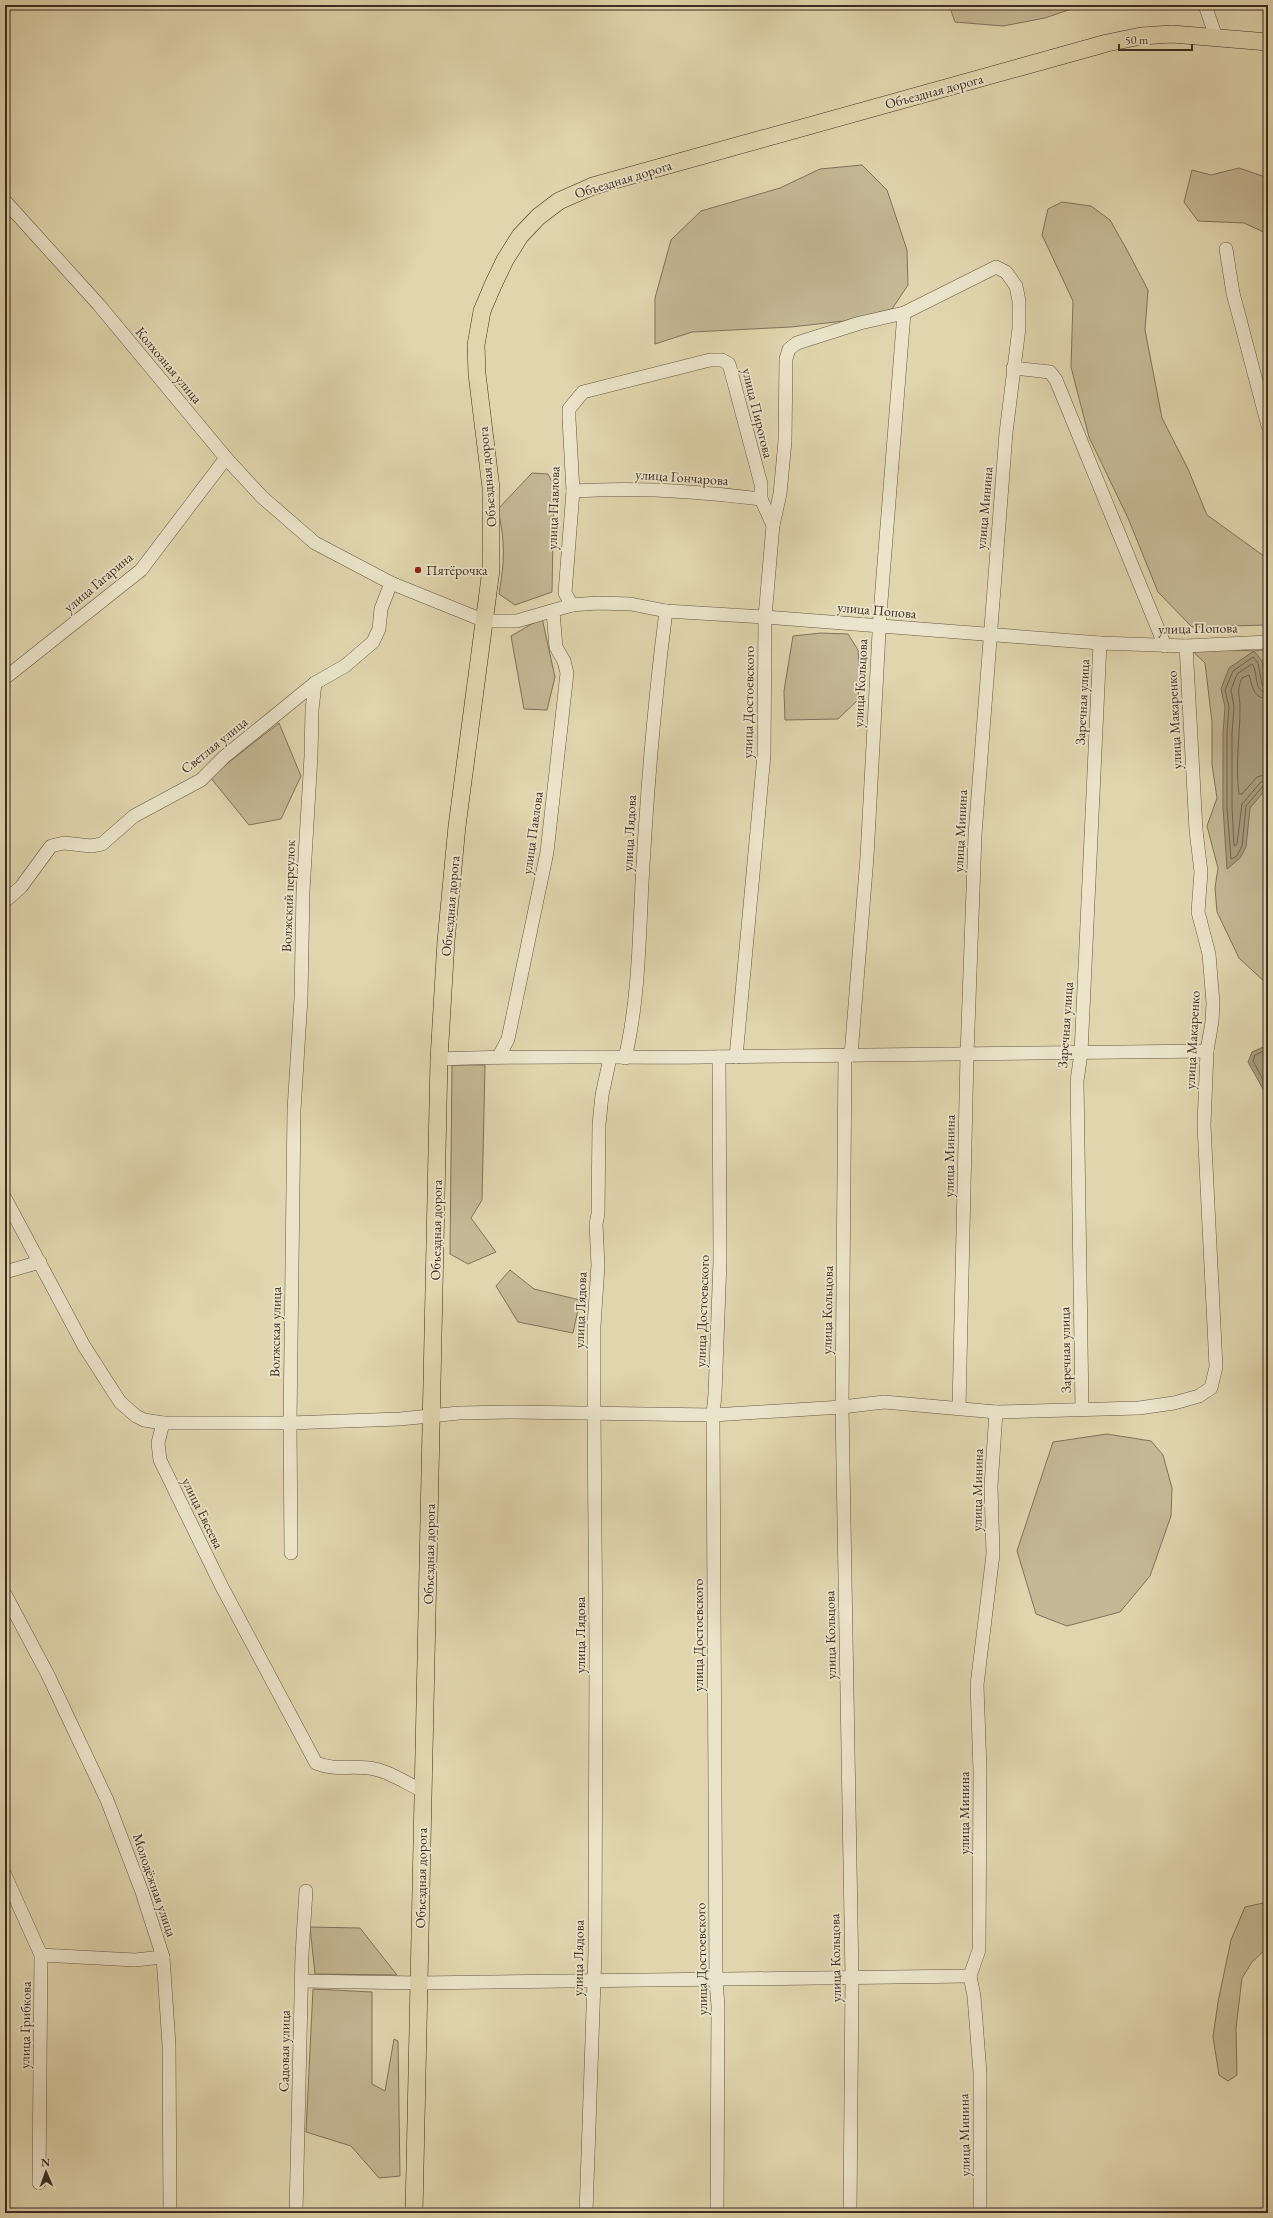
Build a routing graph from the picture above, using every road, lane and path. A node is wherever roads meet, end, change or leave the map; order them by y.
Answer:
1 (1205, 5) edge
2 (1216, 37) junction
3 (1268, 42) edge
4 (5, 201) edge
5 (1226, 249) dead end
6 (904, 313) junction
7 (1013, 368) junction
8 (583, 392) joint
9 (1268, 426) edge
10 (226, 458) junction
11 (573, 491) junction
12 (761, 499) junction
13 (773, 526) junction
14 (391, 584) junction
15 (572, 605) junction
16 (666, 611) junction
17 (553, 612) junction
18 (765, 617) junction
19 (486, 621) junction
20 (879, 626) junction
21 (989, 636) junction
22 (1268, 642) edge
23 (1100, 643) junction
24 (1165, 646) junction
25 (1186, 646) junction
26 (5, 678) edge
27 (316, 683) junction
28 (5, 901) edge
29 (1207, 1051) junction
30 (1081, 1053) junction
31 (848, 1055) junction
32 (967, 1055) junction
33 (499, 1056) junction
34 (719, 1057) junction
35 (736, 1057) junction
36 (610, 1058) junction
37 (625, 1058) junction
38 (439, 1059) junction
39 (294, 1110) joint
40 (5, 1198) edge
41 (40, 1262) junction
42 (5, 1272) edge
43 (842, 1407) junction
44 (959, 1408) junction
45 (1082, 1409) junction
46 (996, 1412) junction
47 (594, 1414) junction
48 (713, 1415) junction
49 (432, 1416) junction
50 (163, 1423) junction
51 (290, 1423) junction
52 (291, 1553) dead end
53 (5, 1594) edge
54 (423, 1791) junction
55 (5, 1875) edge
56 (306, 1891) dead end
57 (41, 1954) junction
58 (163, 1957) junction
59 (970, 1976) junction
60 (852, 1978) junction
61 (716, 1980) junction
62 (302, 1981) junction
63 (593, 1981) junction
64 (419, 1983) junction
65 (39, 2183) dead end
66 (170, 2213) edge
67 (296, 2213) edge
68 (414, 2213) edge
69 (586, 2213) edge
70 (717, 2213) edge
71 (850, 2213) edge
72 (980, 2213) edge

1 - 2 street
2 - 3 main road, Объездная дорога
2 - 19 main road, Объездная дорога
4 - 10 street, Колхозная улица
5 - 9 street
6 - 7 street, улица Минина
6 - 13 street, улица Достоевского
6 - 20 street, улица Кольцова
7 - 21 street, улица Минина
7 - 24 street
8 - 11 street, улица Павлова
8 - 12 street, улица Пирогова
10 - 14 street, Колхозная улица
10 - 26 street, улица Гагарина
11 - 12 street, улица Гончарова
11 - 15 street, улица Павлова
12 - 13 street
13 - 18 street, улица Достоевского
14 - 19 street, Колхозная улица
14 - 27 street, Светлая улица
15 - 16 street, улица Попова
15 - 17 street, улица Попова
16 - 18 street, улица Попова
16 - 37 street, улица Лядова
17 - 19 street, улица Попова
17 - 33 street, улица Павлова
18 - 20 street, улица Попова
18 - 35 street, улица Достоевского
19 - 38 main road, Объездная дорога
20 - 21 street, улица Попова
20 - 31 street, улица Кольцова
21 - 23 street, улица Попова
21 - 32 street, улица Минина
22 - 25 street, улица Попова
23 - 24 street, улица Попова
23 - 30 street, Заречная улица
24 - 25 street, улица Попова
25 - 29 street, улица Макаренко
27 - 28 street, Светлая улица
27 - 39 street, Волжский переулок
29 - 30 street
29 - 45 street, улица Макаренко
30 - 32 street
30 - 45 street, Заречная улица
31 - 32 street
31 - 35 street
31 - 43 street, улица Кольцова
32 - 44 street, улица Минина
33 - 36 street
33 - 38 street
34 - 35 street
34 - 37 street
34 - 48 street, улица Достоевского
36 - 37 street
36 - 47 street, улица Лядова
38 - 49 main road, Объездная дорога
39 - 51 street, Волжская улица
40 - 41 street
41 - 42 street
41 - 50 street
43 - 44 street
43 - 48 street
43 - 60 street, улица Кольцова
44 - 46 street
45 - 46 street
46 - 59 street, улица Минина
47 - 48 street
47 - 49 street
47 - 63 street, улица Лядова
48 - 61 street, улица Достоевского
49 - 51 street
49 - 54 main road, Объездная дорога
50 - 51 street
50 - 54 street, улица Евсеева
51 - 52 street, Волжская улица
53 - 58 street, Молодёжная улица
54 - 64 main road, Объездная дорога
55 - 57 street, улица Грибкова
56 - 62 street, Садовая улица
57 - 58 street
57 - 65 street, улица Грибкова
58 - 66 street, Молодёжная улица
59 - 60 street
59 - 72 street, улица Минина
60 - 61 street
60 - 71 street, улица Кольцова
61 - 63 street
61 - 70 street, улица Достоевского
62 - 64 street
62 - 67 street, Садовая улица
63 - 64 street
63 - 69 street, улица Лядова
64 - 68 main road, Объездная дорога

